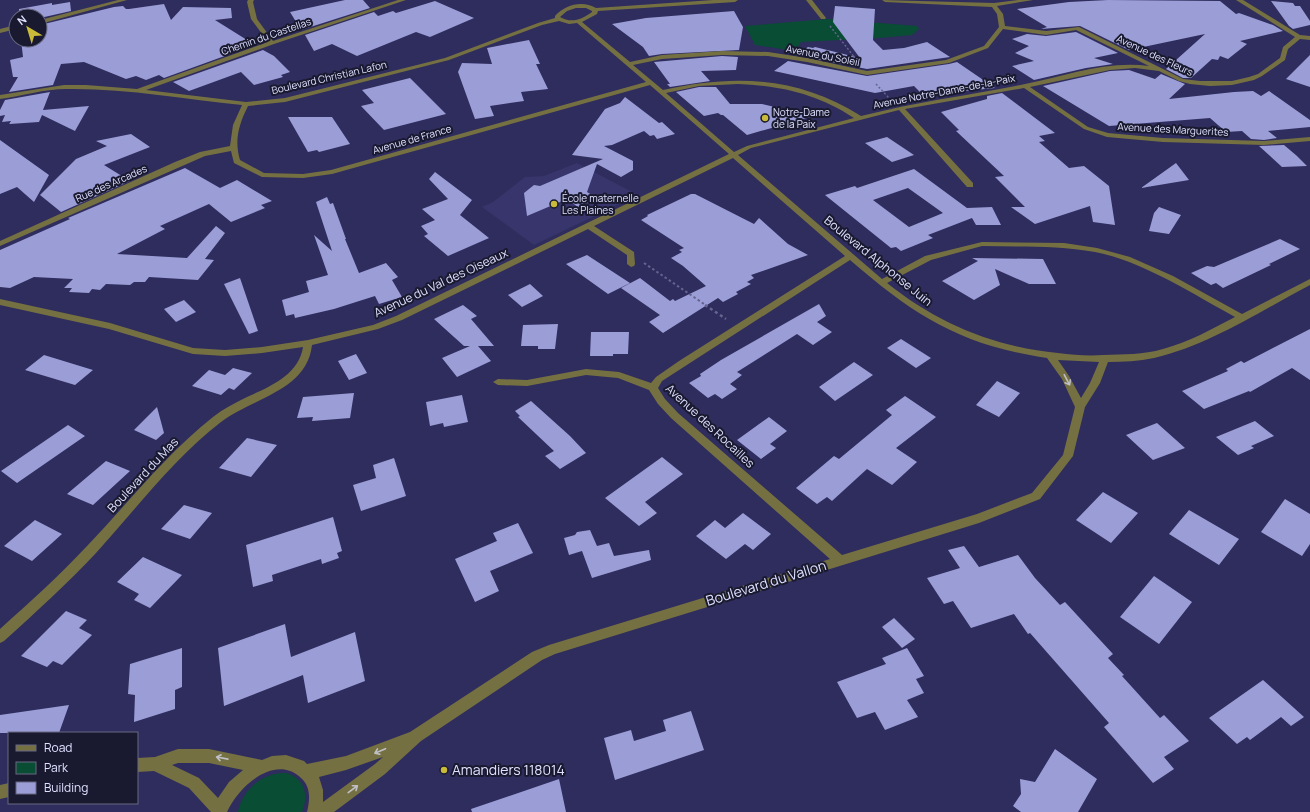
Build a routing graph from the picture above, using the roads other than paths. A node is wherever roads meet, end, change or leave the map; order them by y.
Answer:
1 (93, 0) edge
2 (124, 0) edge
3 (251, 0) edge
4 (403, 0) edge
5 (735, 0) edge
6 (809, 0) edge
7 (885, 0) edge
8 (1030, 0) edge
9 (1239, 0) edge
10 (580, 3) edge
11 (994, 5) junction
12 (89, 8) junction
13 (595, 10) junction
14 (823, 18) road end
15 (559, 19) junction
16 (48, 20) edge
17 (579, 22) junction
18 (1002, 27) junction
19 (1299, 37) junction
20 (1310, 38) edge
21 (272, 43) junction
22 (628, 64) junction
23 (1162, 70) junction
24 (650, 83) junction
25 (1025, 86) junction
26 (136, 91) junction
27 (660, 92) junction
28 (0, 97) edge
29 (246, 104) junction
30 (900, 108) junction
31 (859, 118) junction
32 (1310, 139) edge
33 (232, 148) junction
34 (733, 155) junction
35 (970, 185) dead end
36 (588, 225) junction
37 (0, 244) edge
38 (850, 256) junction
39 (631, 264) dead end
40 (882, 282) junction
41 (1310, 282) edge
42 (0, 302) edge
43 (1242, 317) junction
44 (308, 342) junction
45 (1050, 356) junction
46 (1105, 358) junction
47 (498, 382) dead end
48 (653, 388) junction
49 (1080, 407) junction
50 (840, 560) junction
51 (0, 636) edge
52 (416, 736) junction
53 (155, 764) junction
54 (138, 765) edge
55 (260, 766) junction
56 (307, 771) junction
57 (219, 811) edge
58 (314, 812) edge
59 (322, 812) edge

1 - 12 street
2 - 12 street
3 - 21 street
4 - 21 street, Chemin du Castellas
5 - 13 street
6 - 14 street
7 - 11 street
8 - 11 street
9 - 19 street
10 - 13 street
10 - 15 street
11 - 18 street
12 - 16 street
13 - 17 street
15 - 17 street
15 - 29 street, Boulevard Christian Lafon
17 - 22 street, Boulevard Alphonse Juin
18 - 22 street, Avenue du Soleil
18 - 23 street, Avenue des Fleurs
19 - 20 street
19 - 23 street, Avenue des Fleurs
21 - 26 street, Chemin du Castellas
22 - 24 street, Boulevard Alphonse Juin
23 - 25 street, Avenue Notre-Dame-de-la-Paix
24 - 27 street, Boulevard Alphonse Juin
24 - 33 street, Avenue de France
25 - 30 street, Avenue Notre-Dame-de-la-Paix
25 - 32 street, Avenue des Marguerites
26 - 28 street, Boulevard Christian Lafon
26 - 29 street, Boulevard Christian Lafon
27 - 31 street
27 - 34 street, Boulevard Alphonse Juin
29 - 33 street
30 - 31 street, Avenue Notre-Dame-de-la-Paix
30 - 35 street
31 - 34 street, Avenue Notre-Dame-de-la-Paix
33 - 37 street, Rue des Arcades
34 - 36 street, Avenue du Val des Oiseaux
34 - 38 street, Boulevard Alphonse Juin
36 - 39 street
36 - 44 street, Avenue du Val des Oiseaux
38 - 40 street, Boulevard Alphonse Juin
38 - 48 street, Avenue des Rocailles
40 - 43 street
40 - 45 street, Boulevard Alphonse Juin
41 - 43 street, Boulevard Alphonse Juin
42 - 44 street, Avenue du Val des Oiseaux
43 - 46 street, Boulevard Alphonse Juin
44 - 51 street, Boulevard du Mas
45 - 46 street, Boulevard Alphonse Juin
45 -> 49 street
46 - 49 street, Boulevard du Vallon
47 - 48 street
48 - 50 street, Avenue des Rocailles
49 - 50 street, Boulevard du Vallon
50 - 52 street, Boulevard du Vallon
52 -> 56 street, Boulevard du Vallon
59 -> 52 street, Boulevard du Vallon
53 - 54 street
55 -> 53 street
53 - 57 street
55 - 56 street
55 - 57 street
56 - 58 street

